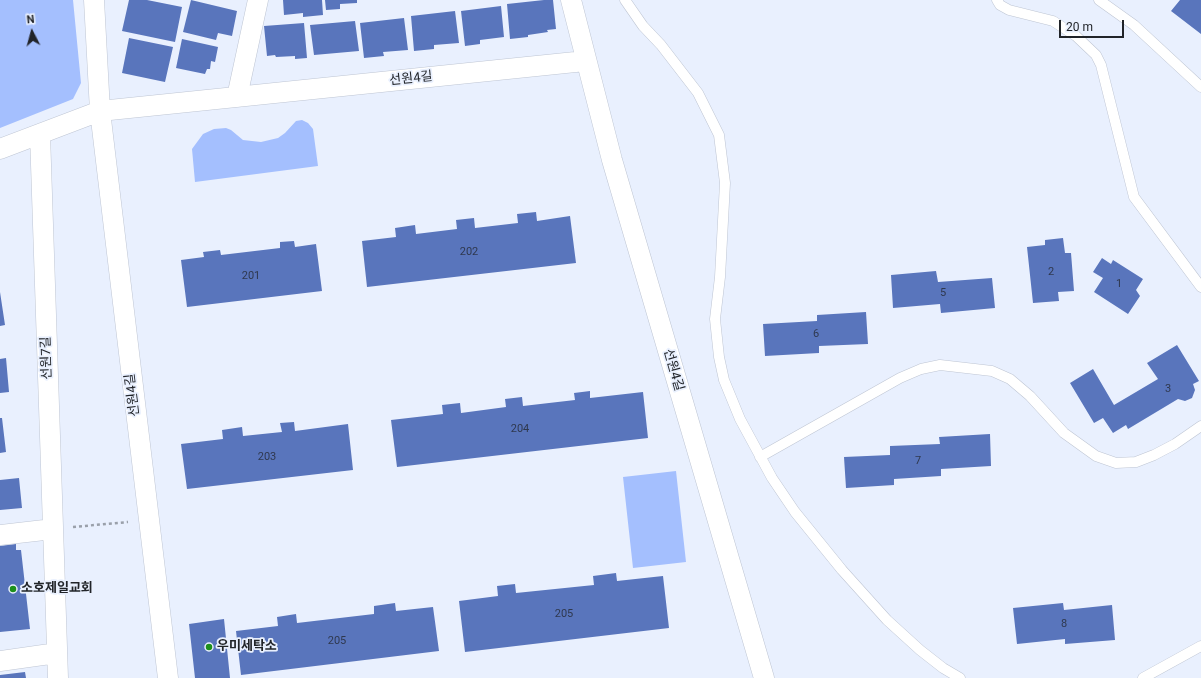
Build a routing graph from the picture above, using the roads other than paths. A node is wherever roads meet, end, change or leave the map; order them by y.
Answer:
1 (94, 0) edge
2 (258, 0) edge
3 (571, 0) edge
4 (625, 0) edge
5 (997, 0) edge
6 (1099, 0) edge
7 (585, 61) junction
8 (1201, 87) edge
9 (237, 97) junction
10 (100, 111) junction
11 (40, 134) junction
12 (0, 149) edge
13 (1201, 287) edge
14 (1201, 426) edge
15 (760, 457) junction
16 (53, 529) junction
17 (0, 535) edge
18 (1201, 646) edge
19 (57, 653) junction
20 (0, 661) edge
21 (58, 678) edge
22 (168, 678) edge
23 (764, 678) edge
24 (960, 678) edge
25 (1143, 678) edge

1 - 10 street, 선원4길
2 - 9 street
3 - 7 street, 선원4길
4 - 15 lane
5 - 13 lane
6 - 8 lane
7 - 9 street, 선원4길
7 - 23 street, 선원4길
9 - 10 street, 선원4길
10 - 11 street
10 - 22 street, 선원4길
11 - 12 street
11 - 16 street, 선원7길
14 - 15 lane
15 - 24 lane
16 - 17 street
16 - 19 street, 선원7길
18 - 25 lane
19 - 20 street
19 - 21 street

